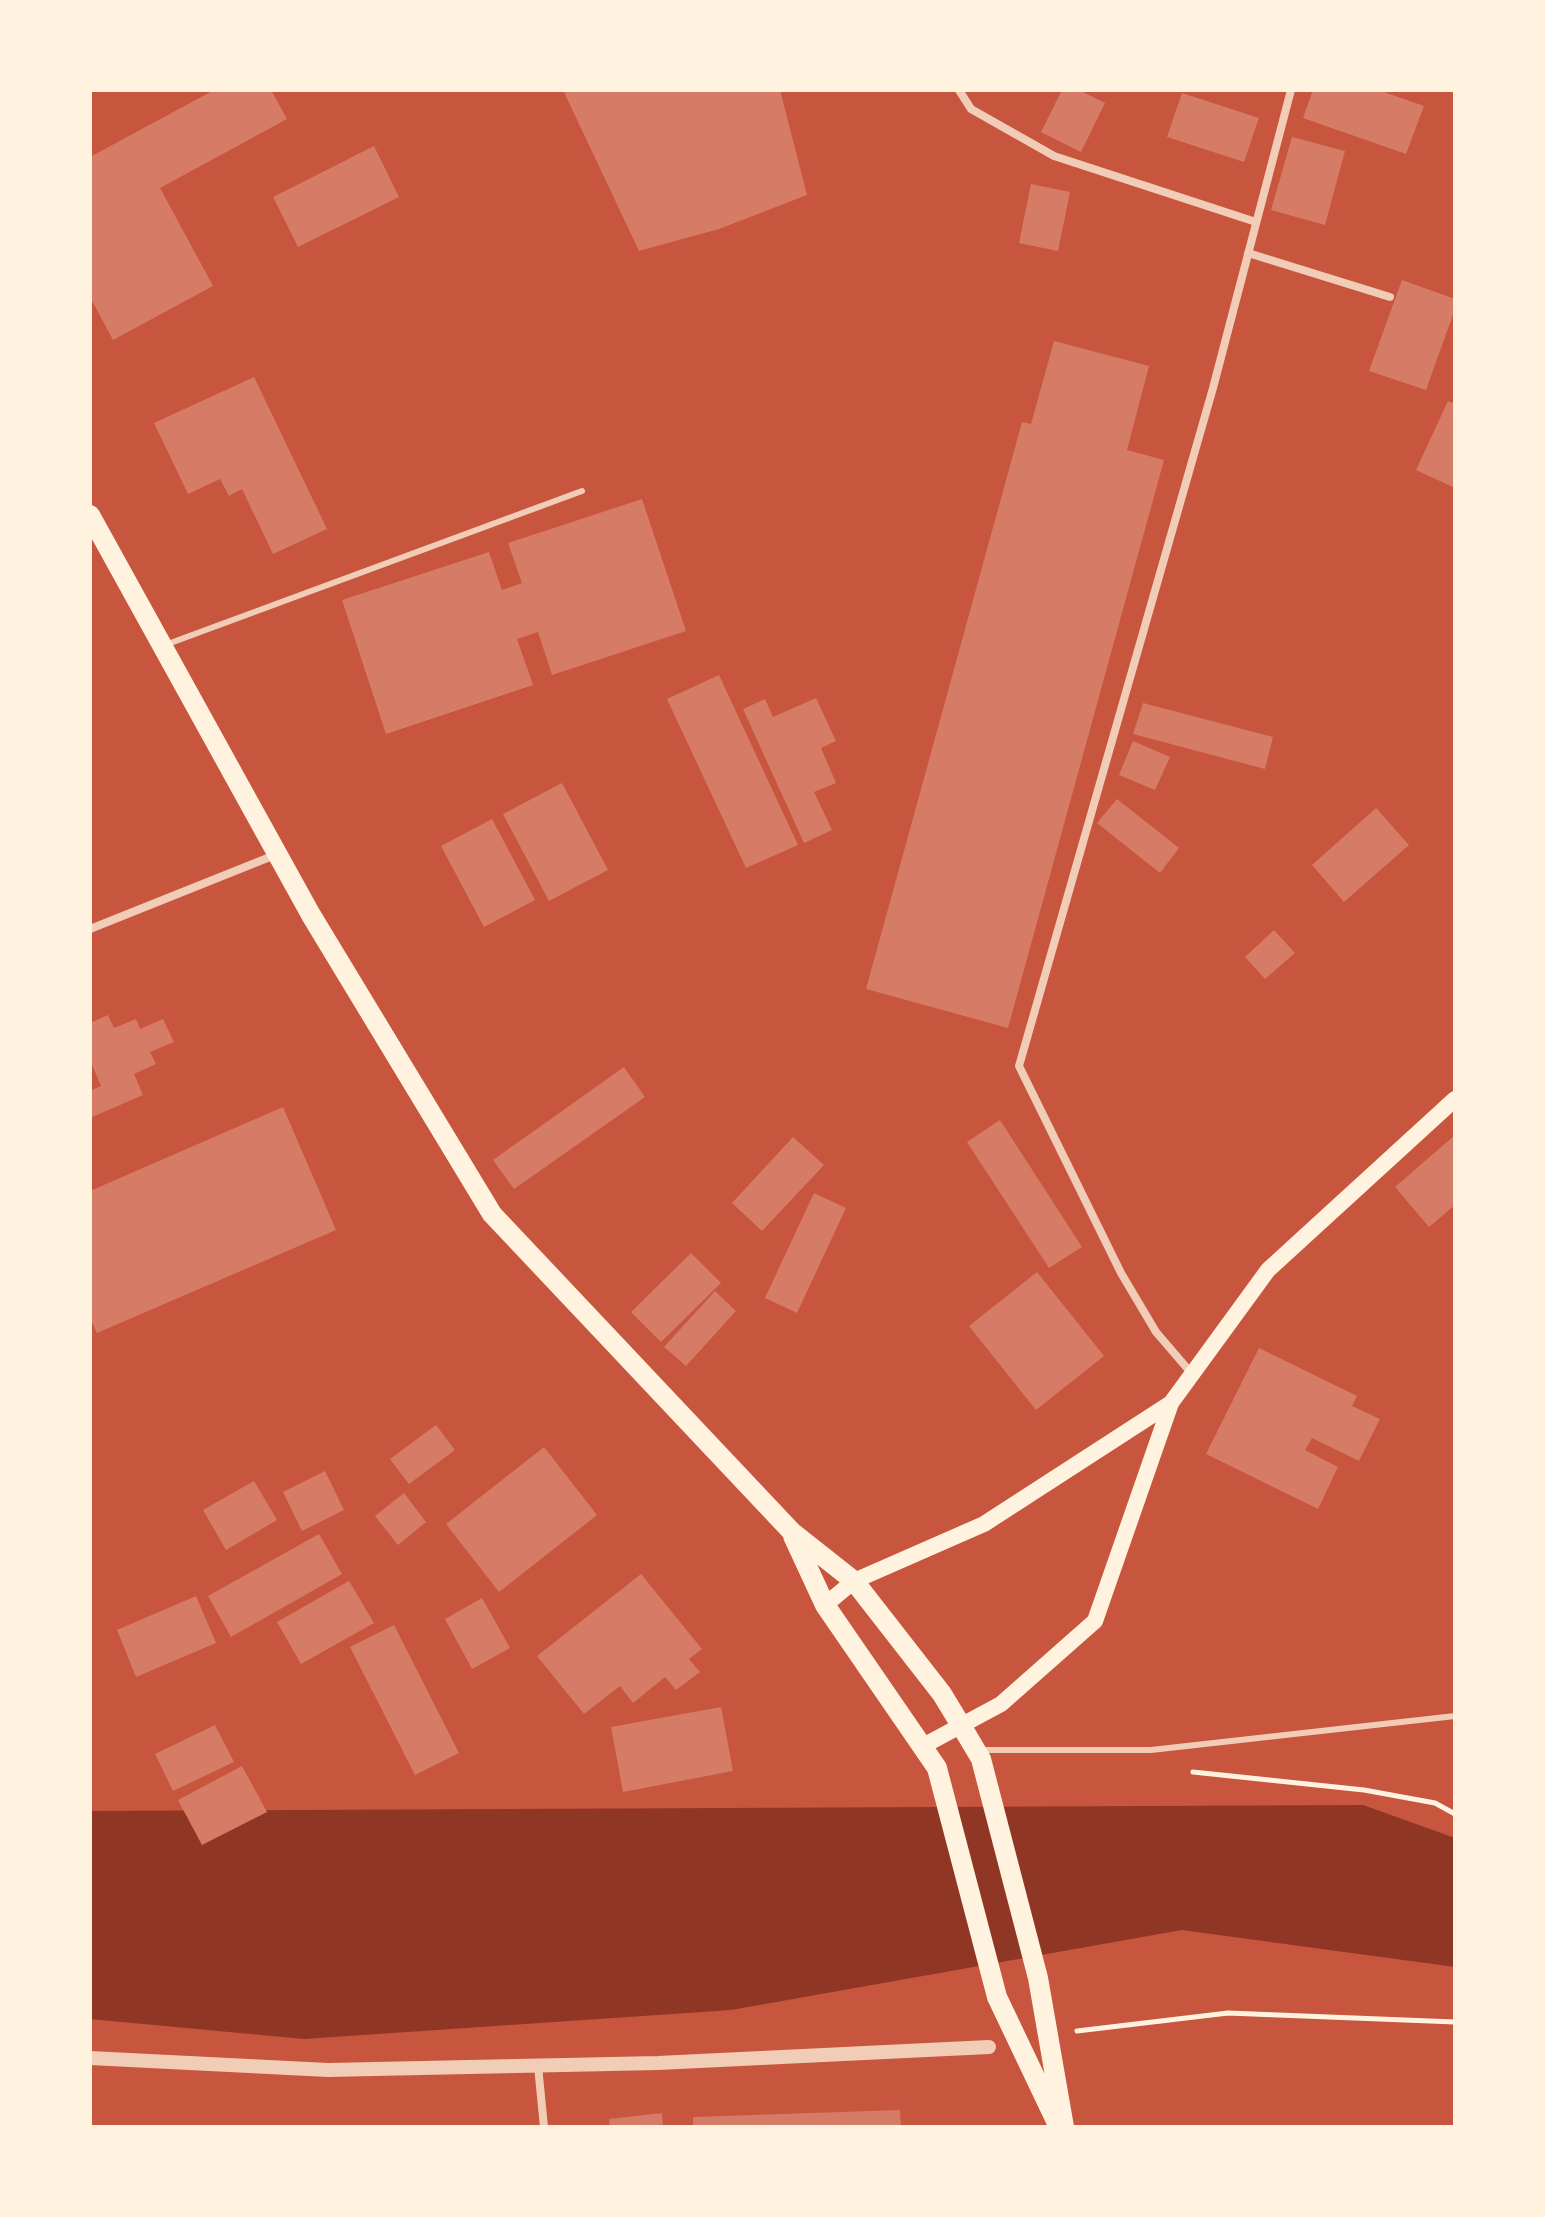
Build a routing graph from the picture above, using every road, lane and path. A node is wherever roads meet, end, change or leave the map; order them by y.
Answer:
1 (959, 90) edge
2 (1291, 90) edge
3 (1256, 222) junction
4 (1248, 253) junction
5 (1390, 297) dead end
6 (582, 491) dead end
7 (90, 515) edge
8 (163, 646) junction
9 (278, 854) junction
10 (90, 929) edge
11 (1455, 1099) edge
12 (1193, 1375) junction
13 (1171, 1403) junction
14 (792, 1532) junction
15 (854, 1581) junction
16 (825, 1605) junction
17 (1455, 1716) edge
18 (962, 1727) junction
19 (923, 1746) junction
20 (978, 1754) junction
21 (1177, 1771) dead end
22 (1455, 1814) edge
23 (1455, 2022) edge
24 (1048, 2034) junction
25 (989, 2047) dead end
26 (90, 2058) edge
27 (538, 2066) junction
28 (544, 2127) edge
29 (1061, 2127) edge

1 - 3 street
2 - 3 street
3 - 4 street
4 - 5 street
4 - 12 street
6 - 8 lane
7 - 8 main road
8 - 9 main road
9 - 10 street
9 - 14 main road
11 - 12 main road
12 - 13 main road
13 - 15 main road
13 - 18 main road
14 - 15 main road
14 - 16 main road
15 - 16 main road
15 - 18 main road
16 - 19 main road
17 - 20 lane
18 - 19 main road
18 - 20 main road
19 - 29 main road
20 - 24 main road
21 - 22 path
23 - 24 path
24 - 29 main road
25 - 27 street
26 - 27 street
27 - 28 street

